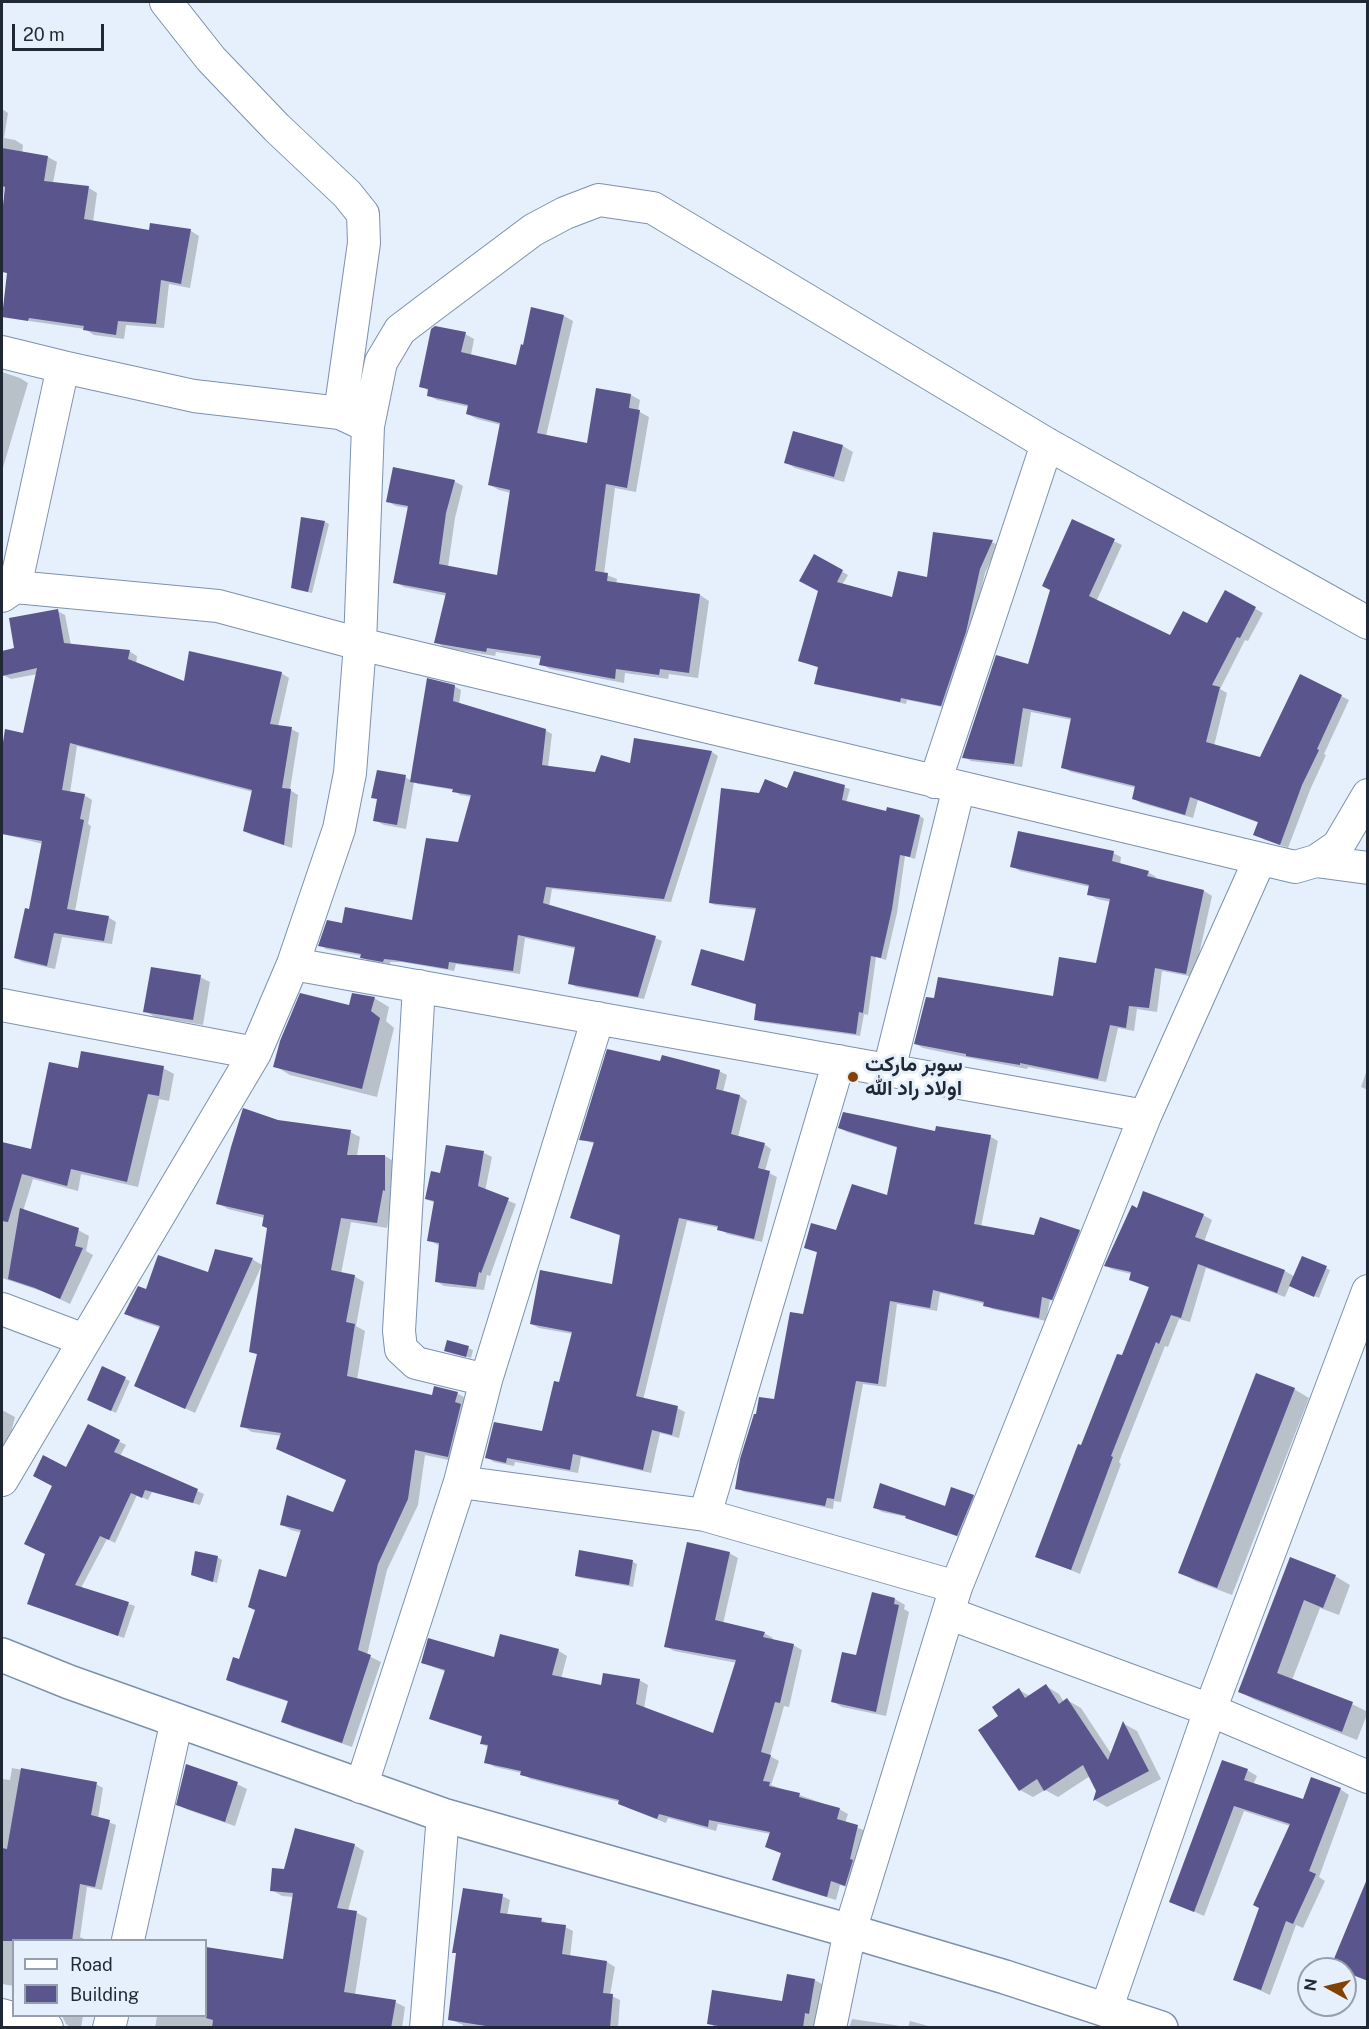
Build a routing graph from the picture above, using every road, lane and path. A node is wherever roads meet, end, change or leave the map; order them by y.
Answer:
1 (166, 2) edge
2 (2, 352) edge
3 (63, 367) junction
4 (340, 413) junction
5 (368, 426) junction
6 (1047, 444) junction
7 (8, 591) edge
8 (1368, 623) edge
9 (360, 644) junction
10 (947, 784) junction
11 (1368, 795) edge
12 (1260, 859) junction
13 (1316, 861) junction
14 (1368, 868) edge
15 (293, 964) junction
16 (419, 986) junction
17 (2, 1005) edge
18 (598, 1018) junction
19 (255, 1053) junction
20 (839, 1061) junction
21 (890, 1070) junction
22 (1145, 1116) junction
23 (1368, 1291) edge
24 (2, 1309) edge
25 (84, 1340) junction
26 (486, 1380) junction
27 (2, 1480) edge
28 (460, 1482) junction
29 (705, 1515) junction
30 (952, 1600) junction
31 (2, 1655) edge
32 (1210, 1710) junction
33 (177, 1720) junction
34 (1368, 1777) edge
35 (361, 1787) junction
36 (443, 1815) junction
37 (850, 1931) junction
38 (128, 1939) edge
39 (1106, 2010) junction
40 (2, 2015) edge
41 (46, 2028) edge
42 (426, 2028) edge
43 (830, 2028) edge
44 (1161, 2028) edge

1 - 4 street
2 - 3 street
3 - 4 street
3 - 7 street
4 - 5 street
5 - 6 street
5 - 9 street
6 - 8 street
6 - 10 street
7 - 9 street
9 - 10 street
9 - 15 street
10 - 12 street
10 - 21 street
11 - 13 street
12 - 13 street
12 - 22 street
13 - 14 street
15 - 16 street
15 - 19 street
16 - 18 street
16 - 26 street
17 - 19 street
18 - 20 street
18 - 26 street
19 - 25 street
20 - 21 street
20 - 29 street
21 - 22 street
22 - 30 street
23 - 32 street
24 - 25 street
25 - 27 street
26 - 28 street
28 - 29 street
28 - 35 street
29 - 30 street
30 - 32 street
30 - 37 street
31 - 33 street
32 - 34 street
32 - 39 street
33 - 35 street
33 - 38 street
35 - 36 street
36 - 37 street
36 - 42 street
37 - 39 street
37 - 43 street
39 - 44 street
40 - 41 street

